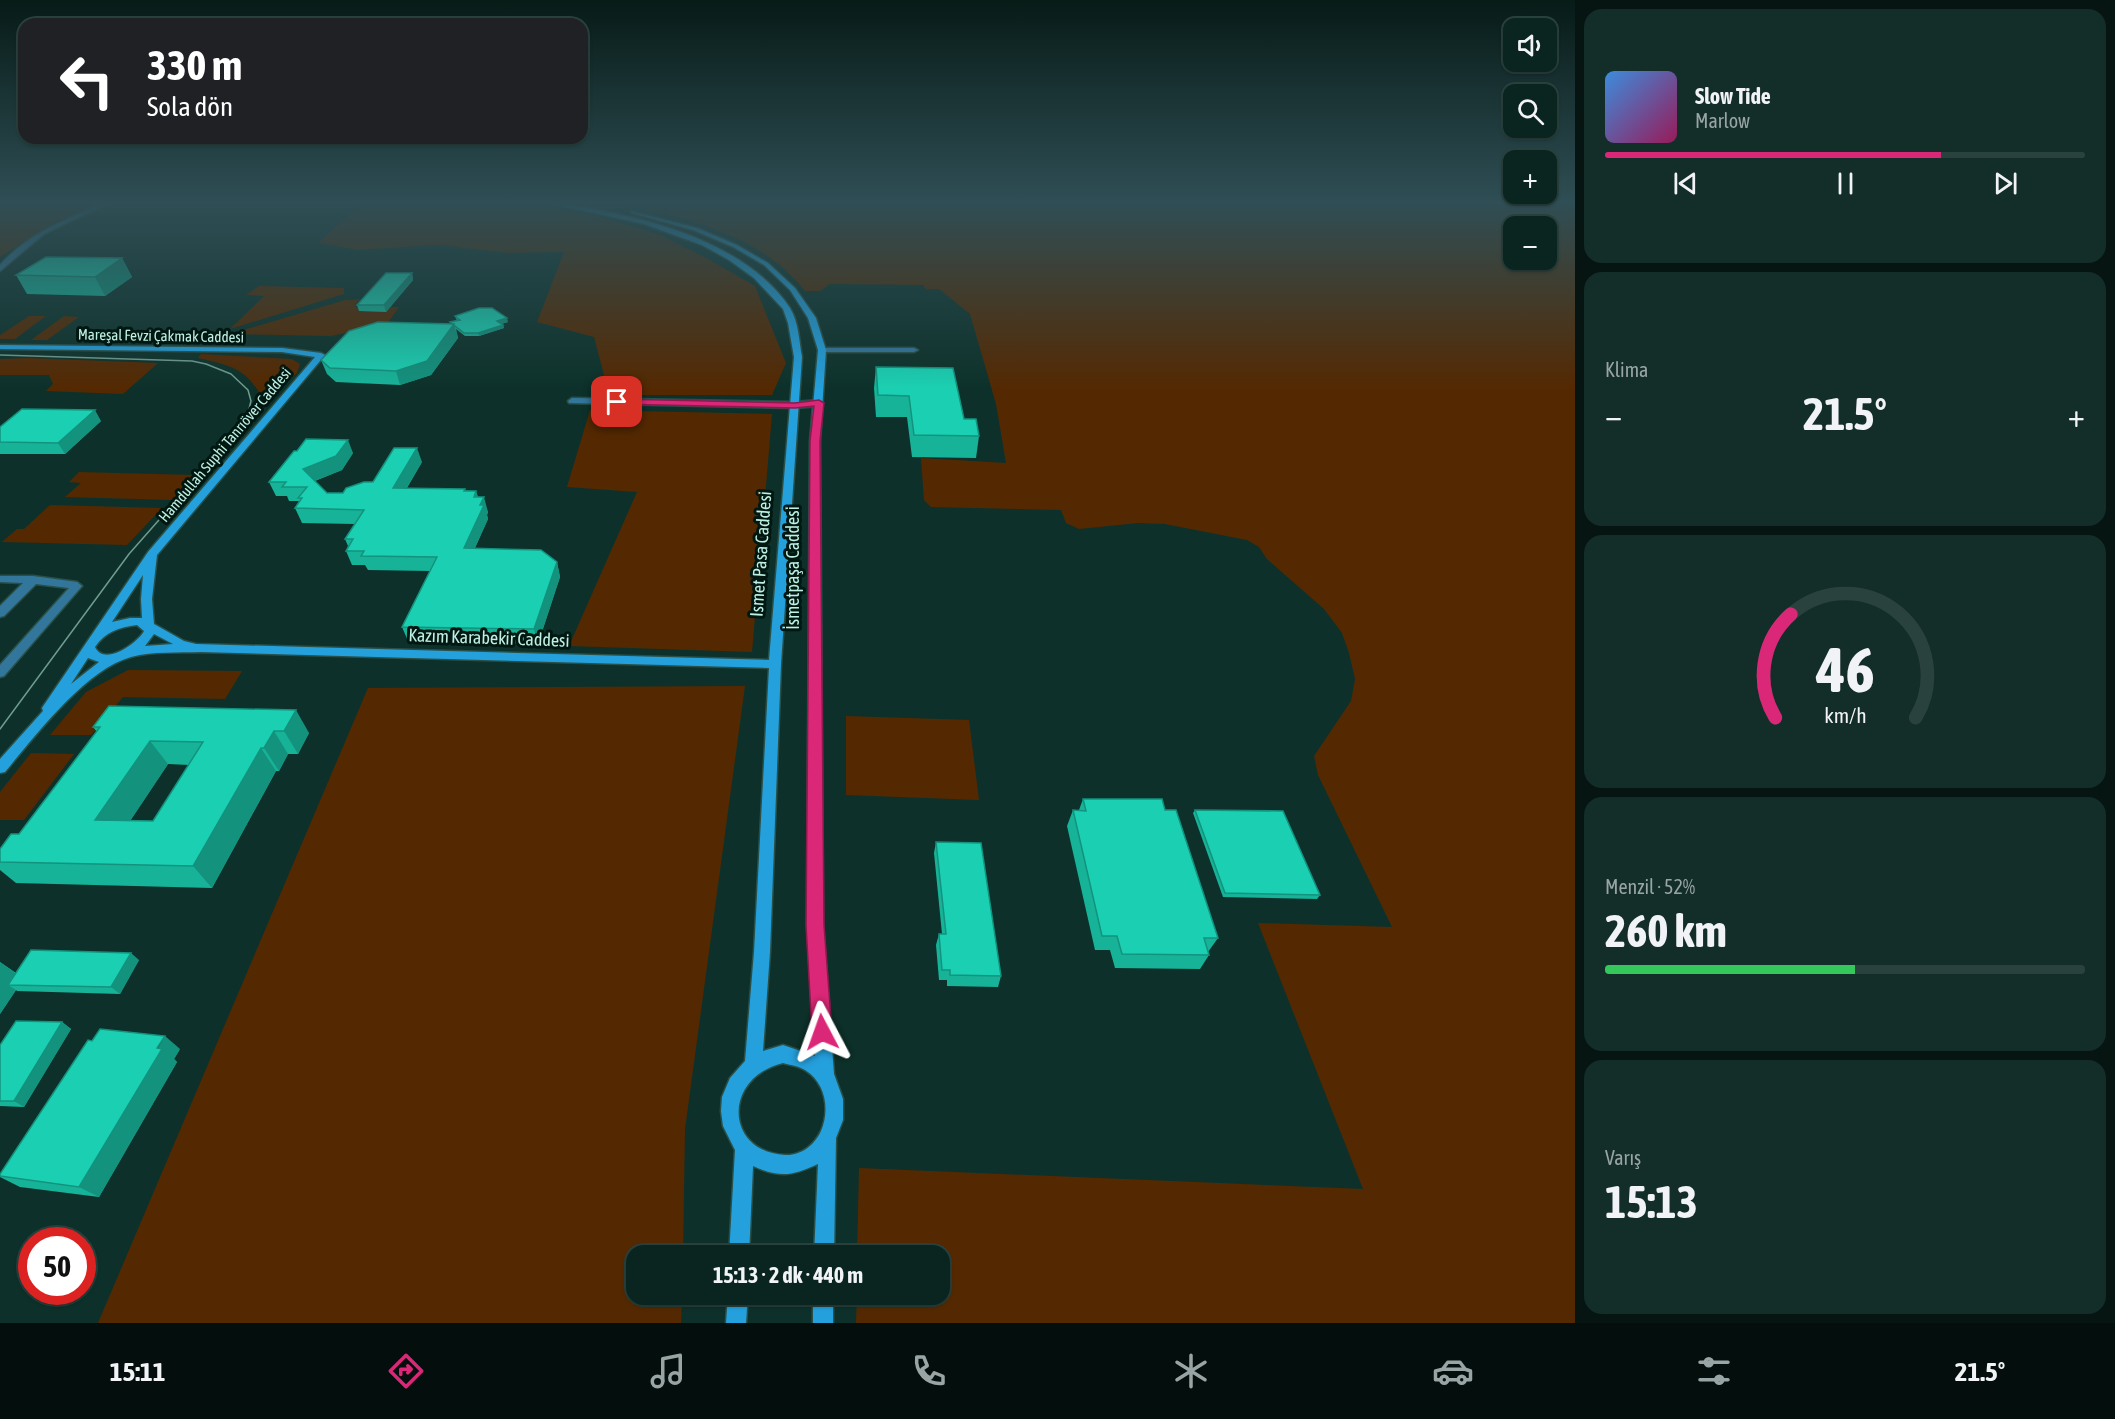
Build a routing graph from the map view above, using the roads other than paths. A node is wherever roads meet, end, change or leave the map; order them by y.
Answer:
1 (742, 266) edge
2 (768, 266) edge
3 (0, 347) edge
4 (822, 350) junction
5 (914, 350) dead end
6 (321, 355) joint
7 (572, 401) dead end
8 (819, 403) junction
9 (795, 405) junction
10 (152, 554) junction
11 (0, 579) edge
12 (33, 580) junction
13 (0, 613) edge
14 (148, 626) junction
15 (92, 641) junction
16 (201, 648) junction
17 (120, 656) junction
18 (775, 664) junction
19 (0, 673) edge
20 (39, 723) junction
21 (0, 768) edge
22 (754, 1063) junction
23 (825, 1074) junction
24 (828, 1140) junction
25 (744, 1149) junction
26 (740, 1245) edge
27 (825, 1245) edge
28 (737, 1305) edge
29 (824, 1305) edge
30 (736, 1323) edge
31 (823, 1323) edge

1 - 9 main road, Ismet Pasa Caddesi
2 - 4 main road, İsmetpaşa Caddesi
3 - 6 main road, Mareşal Fevzi Çakmak Caddesi
4 - 5 street
4 - 8 main road, İsmetpaşa Caddesi
6 - 10 main road, Hamdullah Suphi Tanrıöver Caddesi
7 - 9 street
8 - 9 street
8 - 23 main road, İsmetpaşa Caddesi
9 - 18 main road, Ismet Pasa Caddesi
10 - 14 main road
10 - 15 main road, Hamdullah Suphi Tanrıöver Caddesi
11 - 12 street
12 - 13 street
12 - 19 street
14 - 15 main road
14 - 16 main road
14 - 17 main road
15 - 17 main road
15 - 20 main road, Hamdullah Suphi Tanrıöver Caddesi
16 - 17 main road
16 - 18 main road, Kazım Karabekir Caddesi
17 - 20 main road
18 - 22 main road, Ismet Pasa Caddesi
20 - 21 main road
22 - 23 main road
22 - 25 main road
23 - 24 main road
24 - 25 main road
24 - 27 main road
25 - 26 main road
28 - 30 main road
29 - 31 main road

